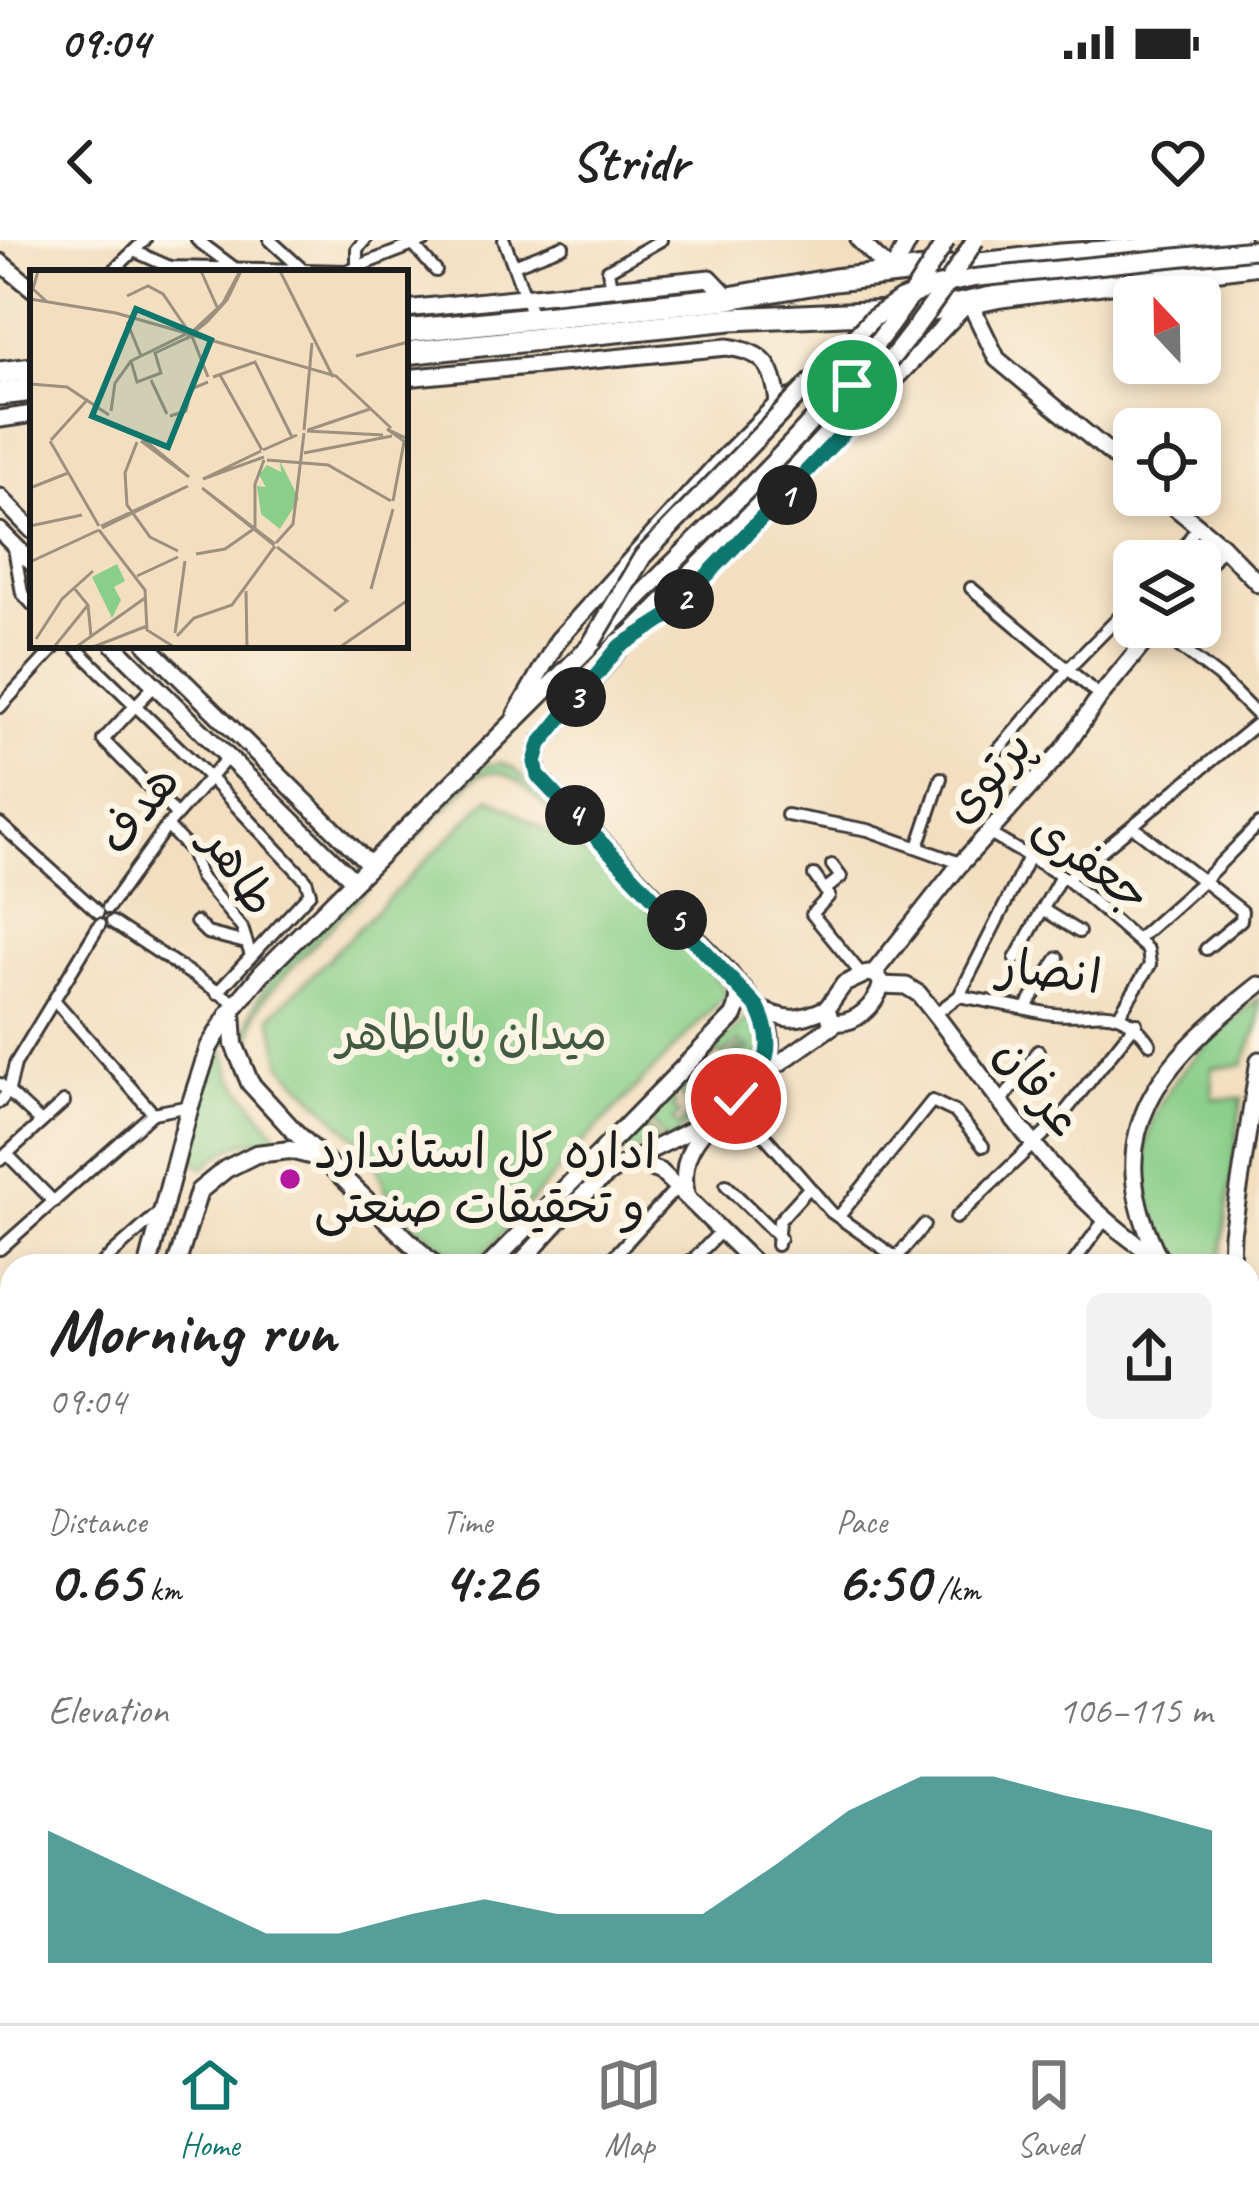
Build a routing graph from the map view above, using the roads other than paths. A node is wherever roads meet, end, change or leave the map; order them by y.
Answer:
1 (145, 240) edge
2 (197, 240) edge
3 (270, 240) edge
4 (365, 240) edge
5 (504, 240) edge
6 (661, 240) edge
7 (859, 240) edge
8 (909, 240) edge
9 (946, 240) edge
10 (975, 240) edge
11 (419, 242) edge
12 (1205, 243) edge
13 (563, 246) dead end
14 (1089, 247) edge
15 (134, 251) junction
16 (1256, 257) edge
17 (0, 262) edge
18 (514, 265) junction
19 (357, 267) junction
20 (236, 268) junction
21 (114, 270) edge
22 (303, 270) joint
23 (349, 270) edge
24 (436, 271) dead end
25 (892, 273) junction
26 (30, 287) edge
27 (611, 287) junction
28 (525, 296) junction
29 (729, 298) junction
30 (970, 301) junction
31 (408, 309) edge
32 (533, 318) junction
33 (583, 323) junction
34 (617, 330) junction
35 (408, 331) edge
36 (664, 351) junction
37 (408, 352) edge
38 (30, 369) edge
39 (0, 373) edge
40 (408, 378) edge
41 (30, 390) edge
42 (0, 394) edge
43 (778, 403) junction
44 (866, 409) junction
45 (30, 414) edge
46 (0, 419) edge
47 (1113, 456) edge
48 (0, 497) edge
49 (1186, 516) edge
50 (1198, 526) junction
51 (30, 528) edge
52 (0, 531) edge
53 (1188, 540) edge
54 (1215, 540) edge
55 (14, 544) junction
56 (1221, 545) edge
57 (30, 561) edge
58 (1259, 584) edge
59 (971, 588) dead end
60 (30, 602) edge
61 (1113, 623) edge
62 (625, 641) junction
63 (592, 642) junction
64 (53, 648) edge
65 (76, 648) edge
66 (117, 648) edge
67 (149, 648) edge
68 (1140, 648) edge
69 (1182, 648) edge
70 (1069, 668) junction
71 (155, 685) junction
72 (1100, 696) junction
73 (0, 706) edge
74 (136, 706) junction
75 (513, 720) junction
76 (1259, 720) edge
77 (994, 755) dead end
78 (228, 757) junction
79 (208, 776) junction
80 (941, 778) dead end
81 (176, 814) junction
82 (787, 815) dead end
83 (0, 824) edge
84 (1259, 824) edge
85 (166, 826) junction
86 (1132, 826) junction
87 (988, 833) junction
88 (345, 840) junction
89 (918, 847) junction
90 (327, 855) junction
91 (1029, 857) junction
92 (960, 863) junction
93 (369, 864) junction
94 (832, 866) dead end
95 (814, 875) dead end
96 (1064, 878) junction
97 (353, 880) junction
98 (1203, 881) junction
99 (825, 890) junction
100 (1042, 909) junction
101 (105, 916) junction
102 (196, 922) dead end
103 (1079, 932) dead end
104 (1138, 939) junction
105 (1206, 949) dead end
106 (249, 950) junction
107 (1058, 958) dead end
108 (1015, 959) dead end
109 (872, 978) junction
110 (738, 983) junction
111 (1259, 985) edge
112 (217, 993) junction
113 (959, 996) junction
114 (56, 1002) junction
115 (234, 1006) junction
116 (1027, 1007) junction
117 (758, 1008) junction
118 (826, 1008) junction
119 (935, 1014) junction
120 (1119, 1015) junction
121 (1136, 1023) junction
122 (835, 1024) junction
123 (1150, 1044) dead end
124 (1038, 1052) dead end
125 (1259, 1060) edge
126 (751, 1083) junction
127 (4, 1087) edge
128 (1002, 1101) junction
129 (0, 1102) edge
130 (64, 1102) dead end
131 (190, 1106) junction
132 (153, 1113) junction
133 (718, 1115) junction
134 (40, 1121) junction
135 (764, 1135) dead end
136 (1034, 1143) junction
137 (983, 1146) dead end
138 (4, 1157) edge
139 (322, 1158) junction
140 (632, 1161) junction
141 (172, 1180) junction
142 (726, 1185) dead end
143 (808, 1189) junction
144 (682, 1190) junction
145 (199, 1191) junction
146 (1136, 1196) junction
147 (54, 1202) junction
148 (165, 1207) junction
149 (840, 1215) junction
150 (956, 1218) dead end
151 (1106, 1218) junction
152 (924, 1225) dead end
153 (721, 1231) junction
154 (0, 1249) edge
155 (112, 1254) edge
156 (151, 1254) edge
157 (180, 1254) edge
158 (422, 1254) edge
159 (501, 1254) edge
160 (529, 1254) edge
161 (617, 1254) edge
162 (699, 1254) edge
163 (745, 1254) edge
164 (893, 1254) edge
165 (900, 1254) edge
166 (1080, 1254) edge
167 (1149, 1254) edge
168 (1158, 1254) edge
169 (1232, 1254) edge

1 - 15 street
2 - 20 street
3 - 22 street
4 - 19 street
5 - 18 street
6 - 27 street
7 - 25 main road
8 - 25 main road
9 - 63 main road, bridge
10 - 62 main road, bridge
11 - 19 street
11 - 24 street
12 - 14 highway
12 - 16 highway
13 - 18 street
14 - 25 highway
15 - 20 street
15 - 21 street
16 - 30 highway
16 - 63 main road, bridge
17 - 26 main road
18 - 28 street
19 - 23 street
20 - 22 street
25 - 29 highway
27 - 28 main road
27 - 29 main road
28 - 31 main road
28 - 32 street
29 - 33 highway
30 - 34 highway
30 - 44 main road
30 - 47 main road
32 - 33 highway
32 - 35 highway
33 - 34 highway
33 - 37 highway
34 - 36 main road
36 - 40 main road
36 - 43 main road
38 - 39 highway
41 - 42 highway
43 - 44 main road
43 - 75 main road
44 - 62 main road
45 - 46 main road
48 - 51 main road
49 - 50 main road
50 - 53 street
50 - 54 main road
52 - 55 main road
55 - 57 main road
55 - 60 street
56 - 58 main road
59 - 70 street
61 - 70 street
62 - 110 main road
63 - 75 main road
64 - 73 street
65 - 74 street
66 - 71 main road
67 - 88 main road
68 - 72 main road, پرتوی
69 - 76 street
70 - 72 street
70 - 77 street
71 - 74 street
71 - 78 main road
72 - 87 main road, پرتوی
74 - 79 street
74 - 81 street
75 - 93 main road
76 - 86 street
78 - 79 street, هدف
78 - 90 main road
79 - 81 street, هدف
79 - 106 street
80 - 89 street
81 - 85 street, هدف
82 - 89 street
83 - 101 street
84 - 98 street
85 - 101 street, هدف
85 - 106 street, طاهر
86 - 96 street
86 - 98 street
87 - 91 street, جعفری
87 - 92 main road, پرتوی
88 - 90 main road
88 - 93 main road
89 - 92 street
90 - 97 main road
91 - 96 street, جعفری
91 - 113 street
92 - 109 main road, پرتوی
93 - 97 main road
94 - 99 street
95 - 99 street
96 - 100 street
96 - 104 street, جعفری
97 - 115 main road
98 - 104 street
98 - 105 street
99 - 109 street
100 - 103 street
100 - 108 street
101 - 112 street
101 - 114 street, هدف
102 - 106 street
104 - 120 street, جعفری
106 - 112 street
107 - 116 street
109 - 118 main road, پرتوی
109 - 119 main road, عرفان
109 - 122 main road, پرتوی
110 - 117 main road
110 - 159 main road
111 - 146 main road
112 - 115 street
113 - 116 street, انصار
113 - 119 street, انصار
114 - 127 street, هدف
114 - 132 street
115 - 131 main road
115 - 139 main road
116 - 120 street, انصار
117 - 118 main road
117 - 126 main road
118 - 122 main road
119 - 128 main road, عرفان
120 - 121 street, انصار
121 - 123 street, انصار
121 - 136 street
122 - 126 main road, پرتوی
124 - 128 street
125 - 169 main road
126 - 133 main road, پرتوی
127 - 129 street, هدف
127 - 134 street
128 - 136 main road, عرفان
130 - 134 street
131 - 132 street
131 - 141 main road
132 - 147 street
133 - 140 main road
133 - 144 main road
134 - 138 street
135 - 143 street
136 - 150 street
136 - 151 main road, عرفان
137 - 149 street
138 - 147 street
139 - 145 main road
139 - 158 main road
140 - 144 main road
140 - 160 main road
141 - 145 main road
141 - 148 main road
142 - 143 street
143 - 149 street
144 - 153 main road
144 - 161 street
145 - 157 main road
146 - 151 main road
146 - 168 main road
147 - 154 street
148 - 155 street
148 - 156 main road
149 - 164 street
151 - 166 street
151 - 167 main road, عرفان
152 - 165 street
153 - 162 street
153 - 163 main road

